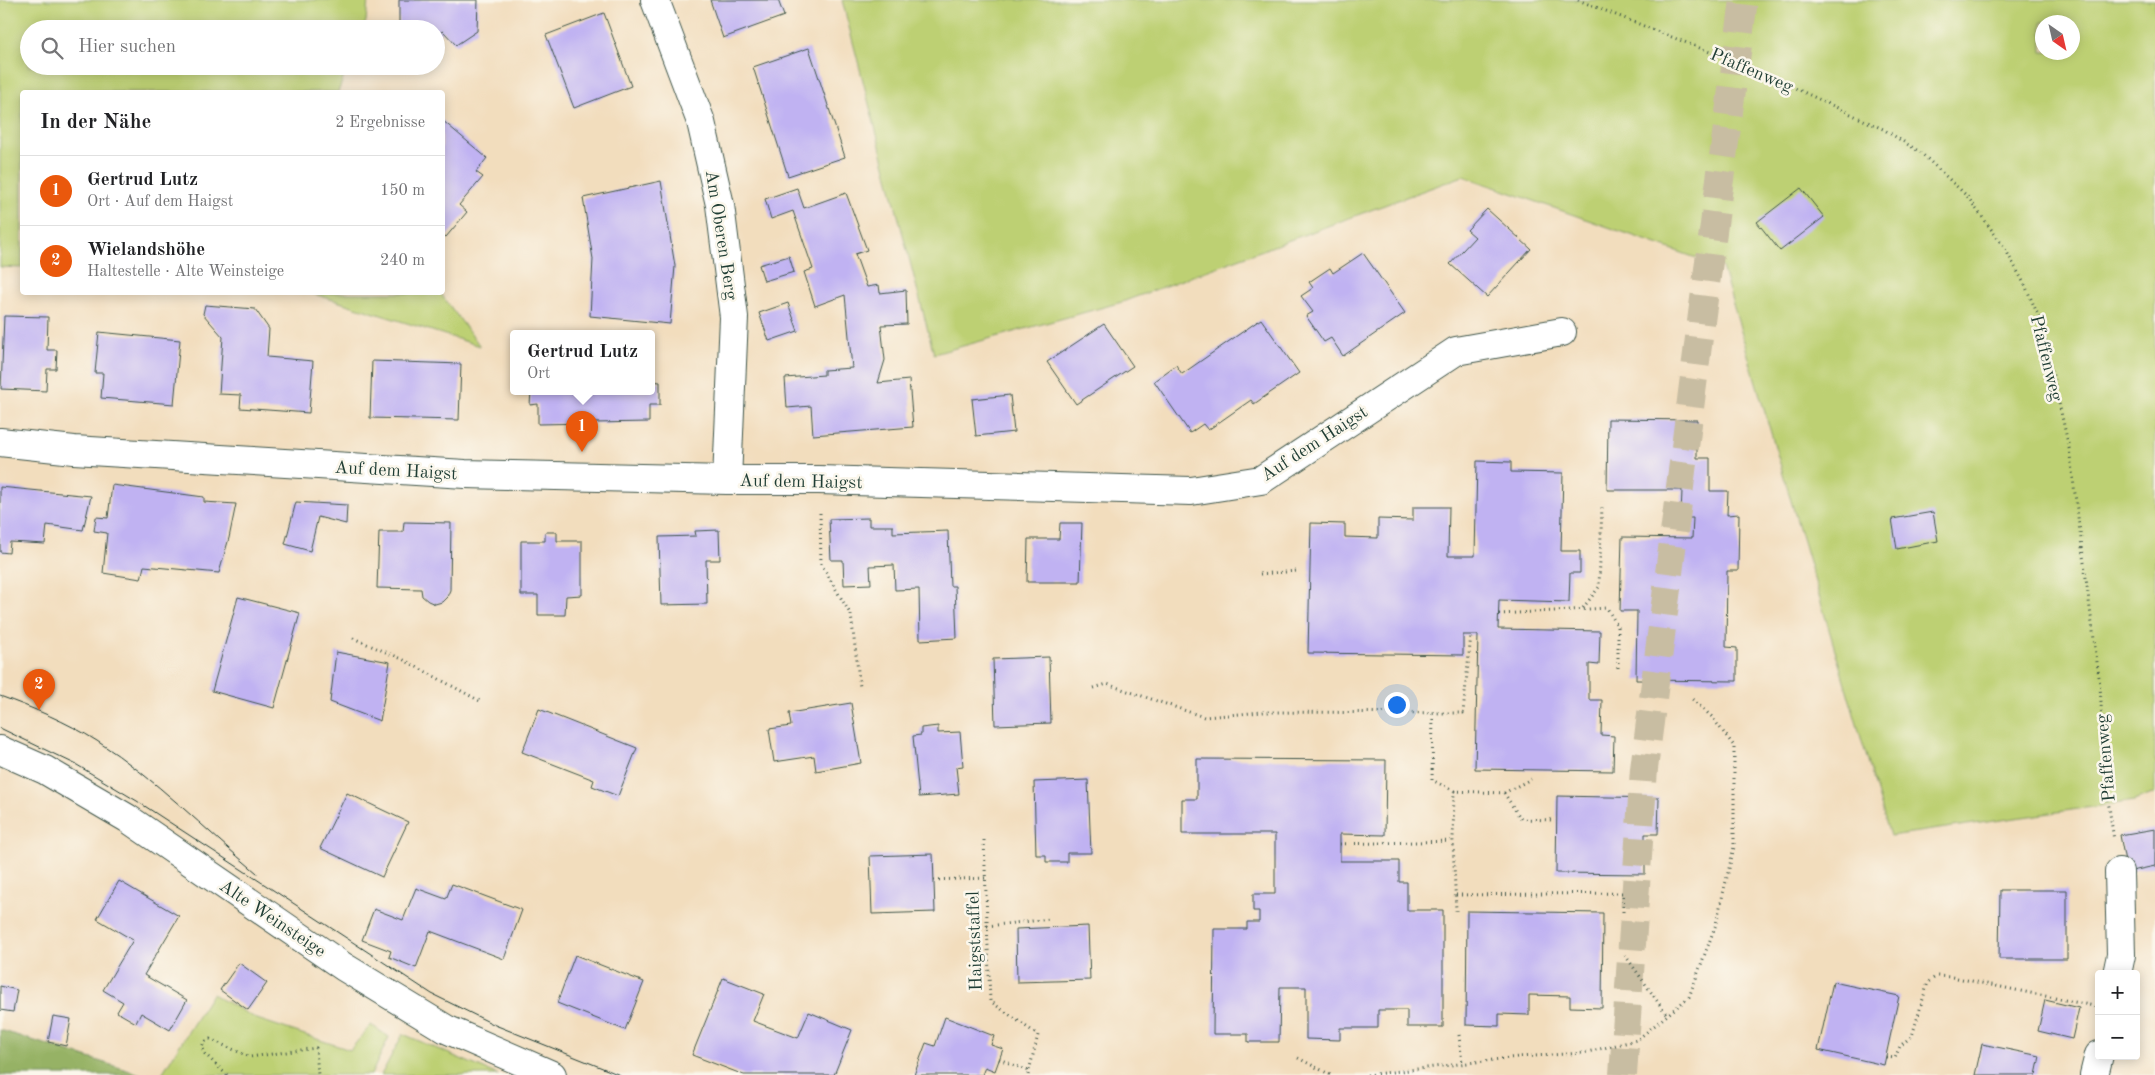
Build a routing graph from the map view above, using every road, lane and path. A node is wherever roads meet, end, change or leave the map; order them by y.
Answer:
1 (655, 0) edge
2 (1578, 0) edge
3 (1562, 332) dead end
4 (0, 442) edge
5 (727, 480) junction
6 (819, 480) junction
7 (1602, 506) dead end
8 (1297, 572) dead end
9 (1260, 574) dead end
10 (1583, 609) junction
11 (1499, 614) dead end
12 (1470, 635) dead end
13 (353, 638) dead end
14 (1618, 672) dead end
15 (860, 688) dead end
16 (1094, 688) dead end
17 (1692, 699) dead end
18 (480, 701) dead end
19 (1433, 714) junction
20 (0, 750) edge
21 (1531, 779) dead end
22 (1454, 791) junction
23 (1504, 793) junction
24 (1552, 820) dead end
25 (984, 840) dead end
26 (1453, 841) junction
27 (1340, 844) dead end
28 (2119, 872) joint
29 (985, 878) junction
30 (934, 880) dead end
31 (1456, 895) junction
32 (1456, 911) dead end
33 (1623, 913) dead end
34 (1050, 919) dead end
35 (987, 926) junction
36 (1625, 955) dead end
37 (2118, 970) edge
38 (2095, 1006) edge
39 (1667, 1015) junction
40 (1459, 1035) dead end
41 (1886, 1057) dead end
42 (1298, 1058) dead end
43 (999, 1059) dead end
44 (2098, 1060) edge
45 (1462, 1063) junction
46 (1029, 1073) edge
47 (227, 1075) edge
48 (318, 1075) edge
49 (552, 1075) edge
50 (1331, 1075) edge
51 (1367, 1075) edge
52 (2094, 1075) edge

1 - 5 street, Am Oberen Berg
2 - 28 path, Pfaffenweg
3 - 6 street, Auf dem Haigst
4 - 5 street, Auf dem Haigst
5 - 6 street, Auf dem Haigst
6 - 15 path
7 - 10 path
8 - 9 path
10 - 11 path
10 - 14 path
12 - 19 path
13 - 18 path
16 - 19 path
17 - 39 path
19 - 22 path
20 - 49 street, Alte Weinsteige
21 - 23 path
22 - 23 path
22 - 26 path
23 - 24 path
25 - 29 path, Haigststaffel
26 - 27 path
26 - 31 path
28 - 37 street
29 - 30 path
29 - 35 path, Haigststaffel
31 - 32 path
31 - 33 path
34 - 35 path
35 - 46 path, Haigststaffel
36 - 39 path
38 - 41 path
39 - 45 path
40 - 45 path
42 - 50 path
43 - 46 path
44 - 52 street
45 - 51 path
47 - 48 path

